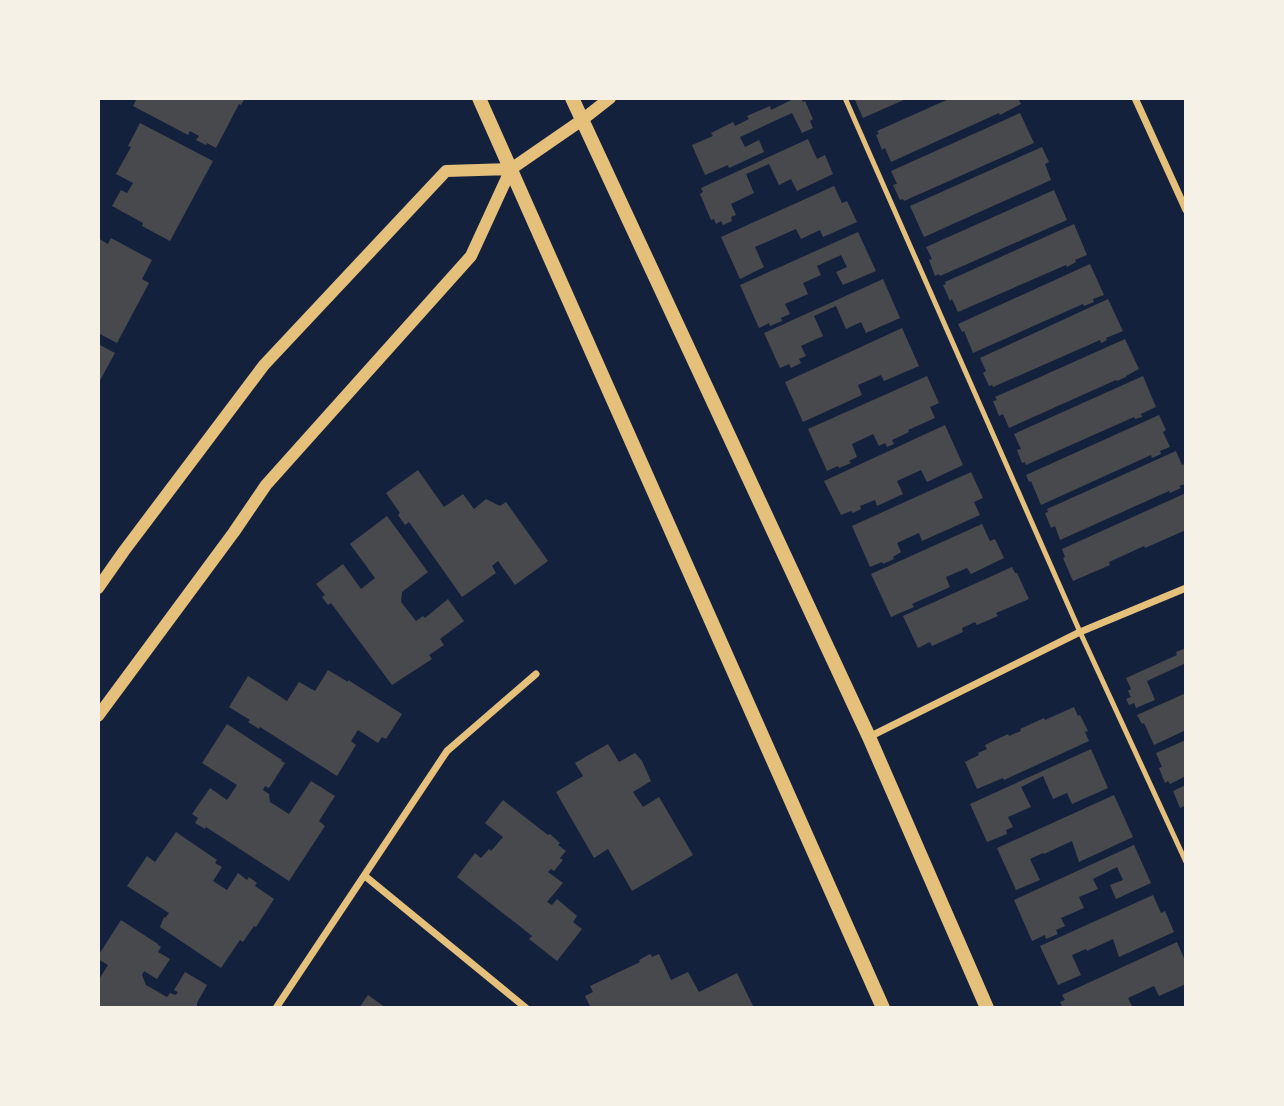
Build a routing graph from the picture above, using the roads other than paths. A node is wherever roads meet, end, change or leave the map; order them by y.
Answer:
1 (479, 98) edge
2 (572, 98) edge
3 (610, 98) edge
4 (845, 98) edge
5 (1135, 98) edge
6 (582, 120) junction
7 (511, 169) junction
8 (1186, 210) edge
9 (98, 588) edge
10 (1186, 588) edge
11 (1080, 632) junction
12 (536, 674) dead end
13 (98, 716) edge
14 (869, 737) junction
15 (1186, 862) edge
16 (365, 876) junction
17 (276, 1008) edge
18 (526, 1008) edge
19 (883, 1008) edge
20 (987, 1008) edge

1 - 7 main road
2 - 6 main road
3 - 6 street
4 - 11 lane
5 - 8 street
6 - 7 street
6 - 14 main road
7 - 9 street
7 - 13 street
7 - 19 main road
10 - 11 street
11 - 14 street
11 - 15 lane
12 - 16 street
14 - 20 main road
16 - 17 street
16 - 18 street

